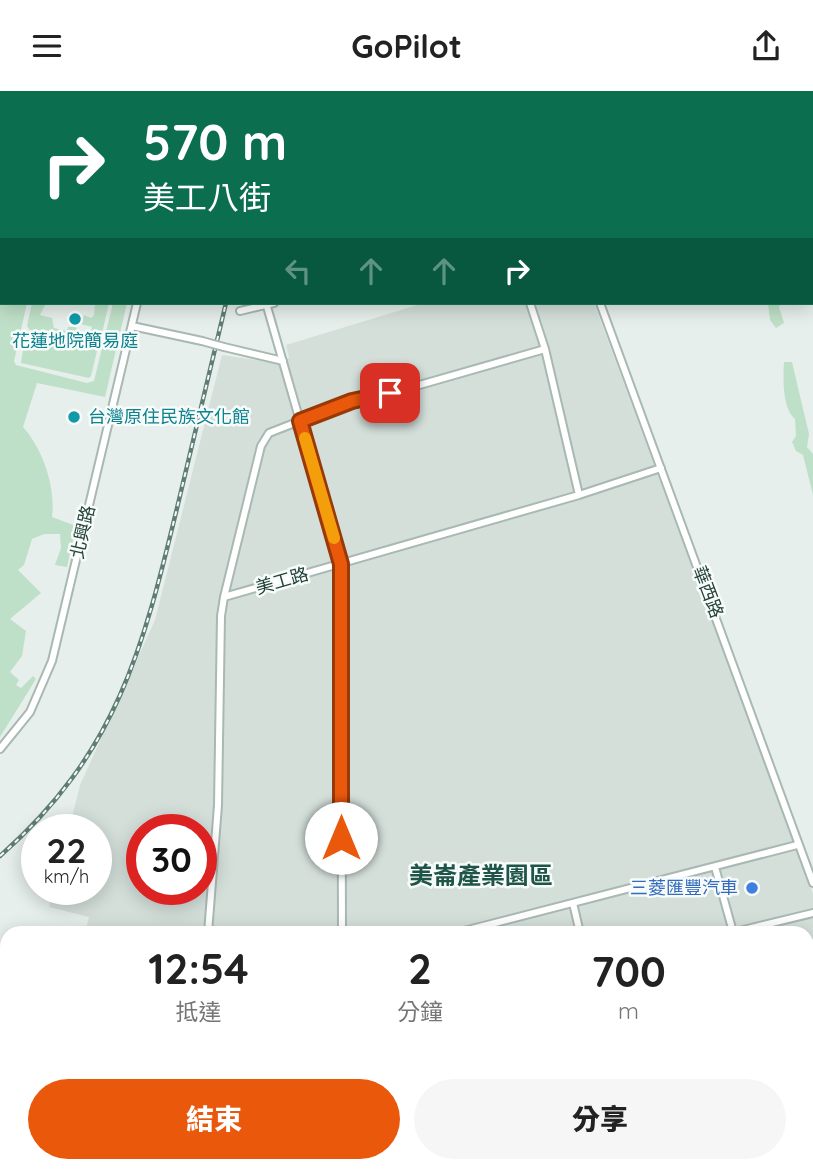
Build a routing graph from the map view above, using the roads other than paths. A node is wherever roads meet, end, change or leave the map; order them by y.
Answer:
1 (136, 305) edge
2 (262, 305) edge
3 (269, 305) edge
4 (531, 305) edge
5 (601, 305) edge
6 (240, 311) dead end
7 (132, 326) junction
8 (545, 349) junction
9 (283, 361) junction
10 (300, 421) junction
11 (661, 468) junction
12 (579, 495) junction
13 (341, 564) junction
14 (224, 597) junction
15 (0, 749) edge
16 (797, 845) junction
17 (715, 867) junction
18 (813, 883) edge
19 (573, 903) junction
20 (813, 913) edge
21 (209, 926) edge
22 (342, 926) edge
23 (483, 926) edge
24 (578, 926) edge
25 (730, 926) edge
26 (760, 926) edge

1 - 7 street, 北興路
2 - 6 street
3 - 9 street
4 - 8 street
5 - 11 street, 華西路
7 - 9 street, bridge
7 - 15 street, 北興路
8 - 10 street
8 - 12 street
9 - 10 street
10 - 13 street
10 - 14 street
11 - 12 street, 美工路
11 - 16 street, 華西路
12 - 13 street, 美工路
13 - 14 street, 美工路
13 - 22 street
14 - 21 street
16 - 17 street
16 - 18 street, 華西路
17 - 19 street
17 - 25 street
19 - 23 street
19 - 24 street
20 - 26 street

